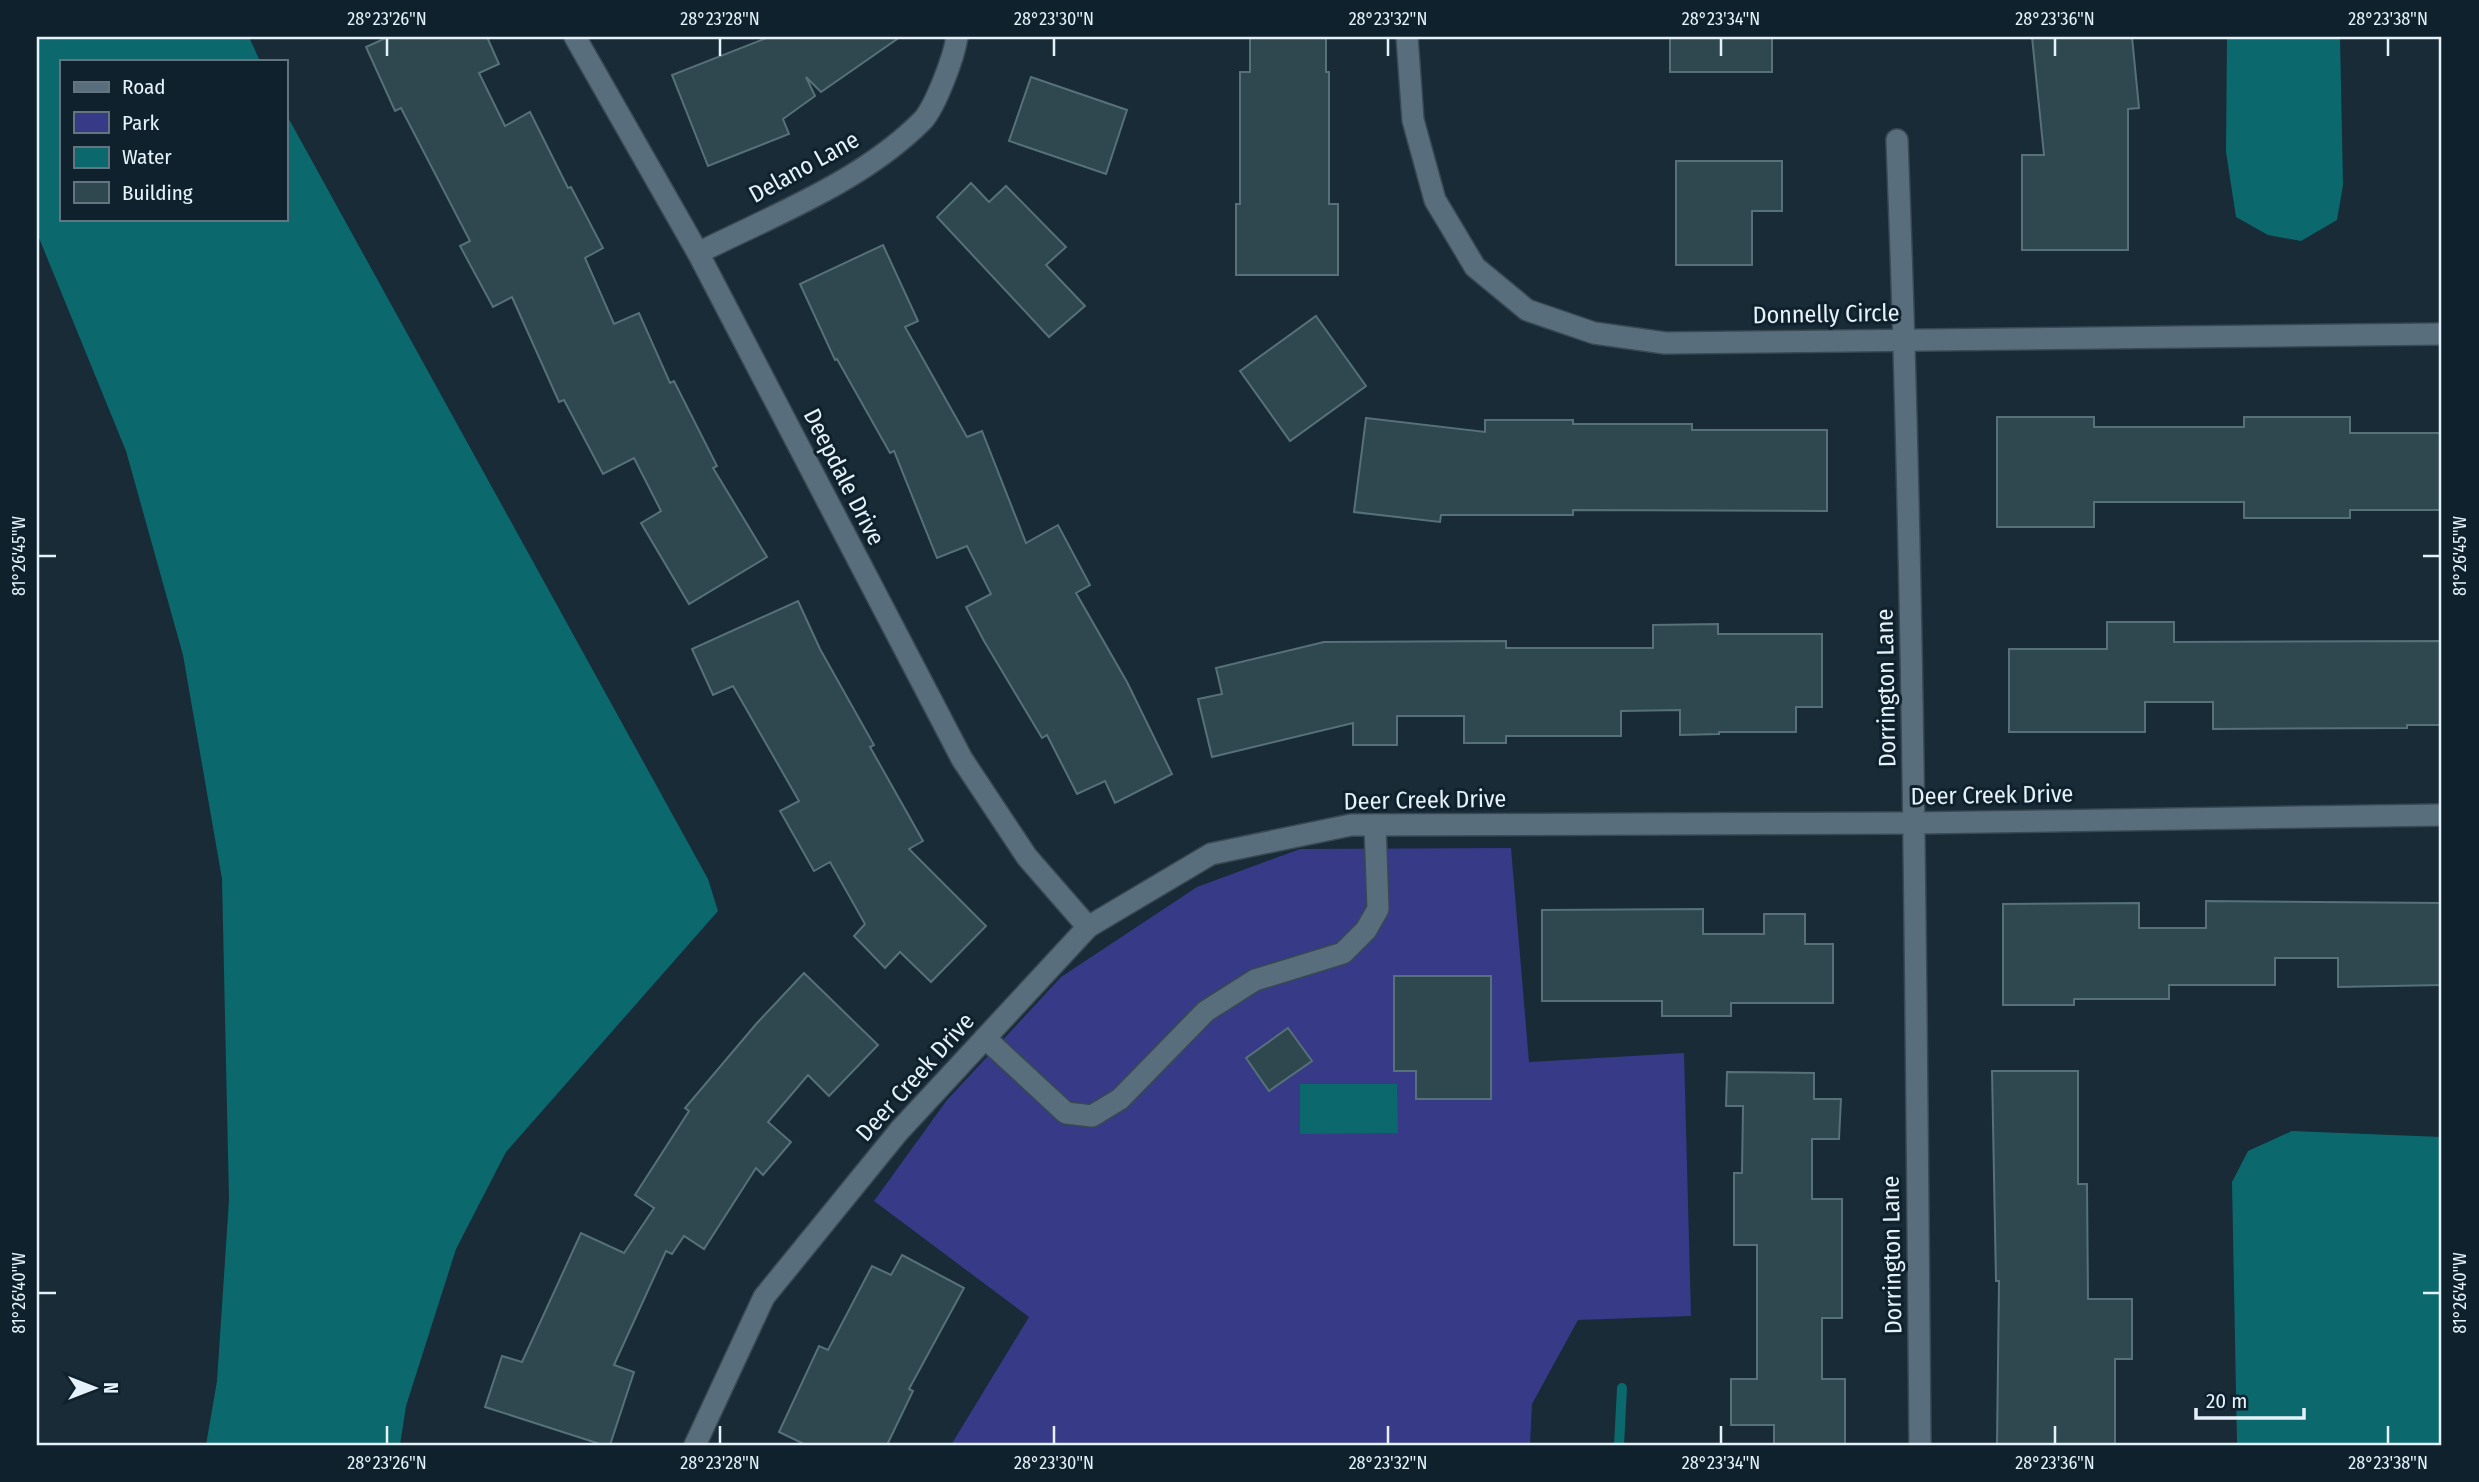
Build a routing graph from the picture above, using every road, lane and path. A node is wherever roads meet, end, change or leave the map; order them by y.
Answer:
1 (575, 37) edge
2 (957, 37) edge
3 (1407, 37) edge
4 (1897, 140) dead end
5 (698, 253) junction
6 (2442, 334) edge
7 (1905, 338) junction
8 (2442, 815) edge
9 (1914, 823) junction
10 (1375, 825) junction
11 (1088, 927) junction
12 (985, 1038) junction
13 (695, 1445) edge
14 (1920, 1445) edge

1 - 5 street, Deepdale Drive
2 - 5 street, Delano Lane
3 - 7 street, Donnelly Circle
4 - 7 street, Dorrington Lane
5 - 11 street, Deepdale Drive
6 - 7 street, Donnelly Circle
7 - 9 street, Dorrington Lane
8 - 9 street, Deer Creek Drive
9 - 10 street, Deer Creek Drive
9 - 14 street, Dorrington Lane
10 - 11 street, Deer Creek Drive
10 - 12 street
11 - 12 street, Deer Creek Drive
12 - 13 street, Deer Creek Drive

